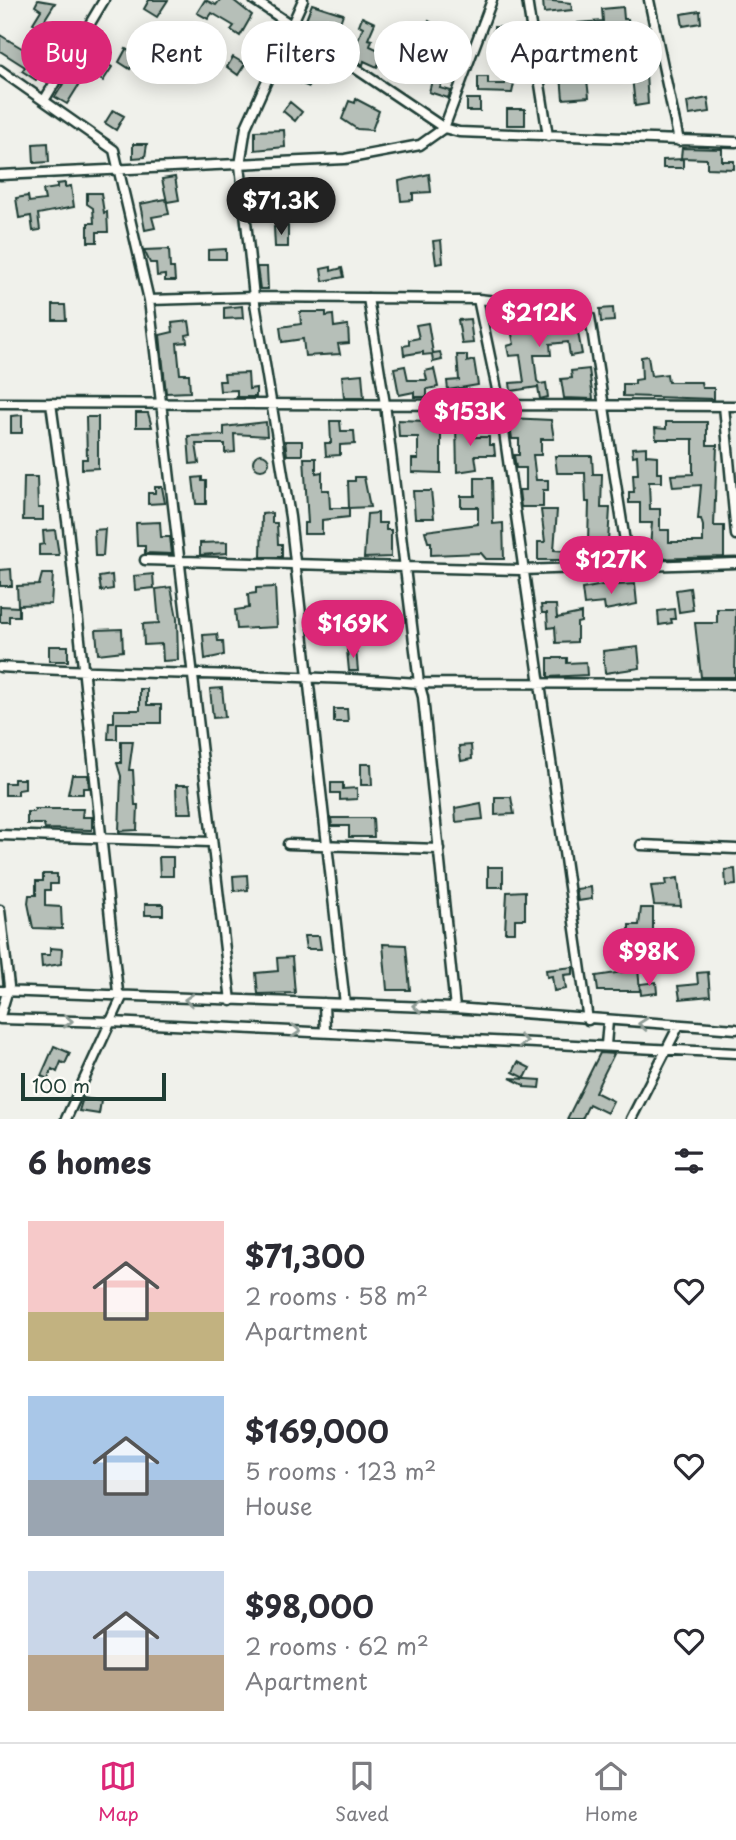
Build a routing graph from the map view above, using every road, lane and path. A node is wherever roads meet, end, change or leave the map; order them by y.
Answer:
1 (104, 0) edge
2 (254, 0) edge
3 (303, 0) edge
4 (492, 0) edge
5 (527, 0) edge
6 (649, 0) edge
7 (284, 21) edge
8 (293, 21) edge
9 (0, 70) edge
10 (360, 72) edge
11 (265, 84) edge
12 (45, 99) junction
13 (444, 128) junction
14 (548, 136) junction
15 (679, 141) junction
16 (736, 142) edge
17 (240, 165) junction
18 (121, 171) junction
19 (0, 175) edge
20 (254, 297) junction
21 (368, 298) junction
22 (478, 299) junction
23 (149, 300) junction
24 (0, 403) edge
25 (51, 403) junction
26 (160, 403) junction
27 (272, 403) junction
28 (386, 404) junction
29 (500, 404) junction
30 (606, 405) junction
31 (724, 406) junction
32 (736, 406) edge
33 (736, 535) edge
34 (145, 560) dead end
35 (180, 562) junction
36 (736, 563) edge
37 (295, 564) junction
38 (629, 567) junction
39 (405, 568) junction
40 (522, 570) junction
41 (0, 667) edge
42 (83, 672) junction
43 (193, 675) junction
44 (309, 676) junction
45 (419, 683) junction
46 (736, 684) edge
47 (538, 685) junction
48 (0, 835) edge
49 (101, 837) junction
50 (210, 842) junction
51 (288, 844) dead end
52 (641, 845) dead end
53 (329, 846) junction
54 (439, 849) junction
55 (736, 849) edge
56 (0, 910) edge
57 (4, 992) edge
58 (122, 998) junction
59 (231, 1002) junction
60 (324, 1003) junction
61 (345, 1003) junction
62 (455, 1008) junction
63 (0, 1018) edge
64 (588, 1020) junction
65 (608, 1021) junction
66 (112, 1022) junction
67 (678, 1027) junction
68 (736, 1030) edge
69 (325, 1032) junction
70 (606, 1045) junction
71 (666, 1051) junction
72 (736, 1053) edge
73 (66, 1119) edge
74 (631, 1119) edge

1 - 12 street
2 - 7 street
3 - 8 street
4 - 13 street
5 - 14 street
6 - 15 street
9 - 12 street
10 - 13 street
11 - 17 street
12 - 18 street
13 - 14 street
13 - 17 street
14 - 15 street
15 - 16 street
17 - 18 street
17 - 20 street
18 - 19 street
18 - 23 street
20 - 21 street
20 - 23 street
20 - 27 street
21 - 22 street
21 - 28 street
22 - 29 street
22 - 30 street
23 - 26 street
24 - 25 street
25 - 26 street
25 - 42 street
26 - 27 street
26 - 35 street
27 - 28 street
27 - 37 street
28 - 29 street
28 - 39 street
29 - 30 street
29 - 40 street
30 - 31 street
30 - 38 street
31 - 32 street
31 - 33 street
34 - 35 street
35 - 37 street
35 - 43 street
36 - 38 street
37 - 39 street
37 - 44 street
38 - 40 street
39 - 40 street
39 - 45 street
40 - 47 street
41 - 42 street
42 - 43 street
42 - 49 street
43 - 44 street
43 - 50 street
44 - 45 street
44 - 53 street
45 - 47 street
45 - 54 street
46 - 47 street
47 - 64 street
48 - 49 street
49 - 50 street
49 - 58 street
50 - 59 street
51 - 53 street
52 - 55 street
53 - 54 street
53 - 61 street
54 - 62 street
56 - 57 street
57 - 58 street
57 - 63 street
59 -> 58 street
58 - 66 street
59 - 60 street
60 - 61 street
60 - 69 street
62 -> 61 street
62 - 64 street
63 -> 66 street
64 - 65 street
67 -> 65 street
65 - 70 street
66 -> 69 street
66 - 73 street
67 - 68 street
67 - 71 street
69 -> 70 street
70 - 71 street
71 - 72 street
71 - 74 street

